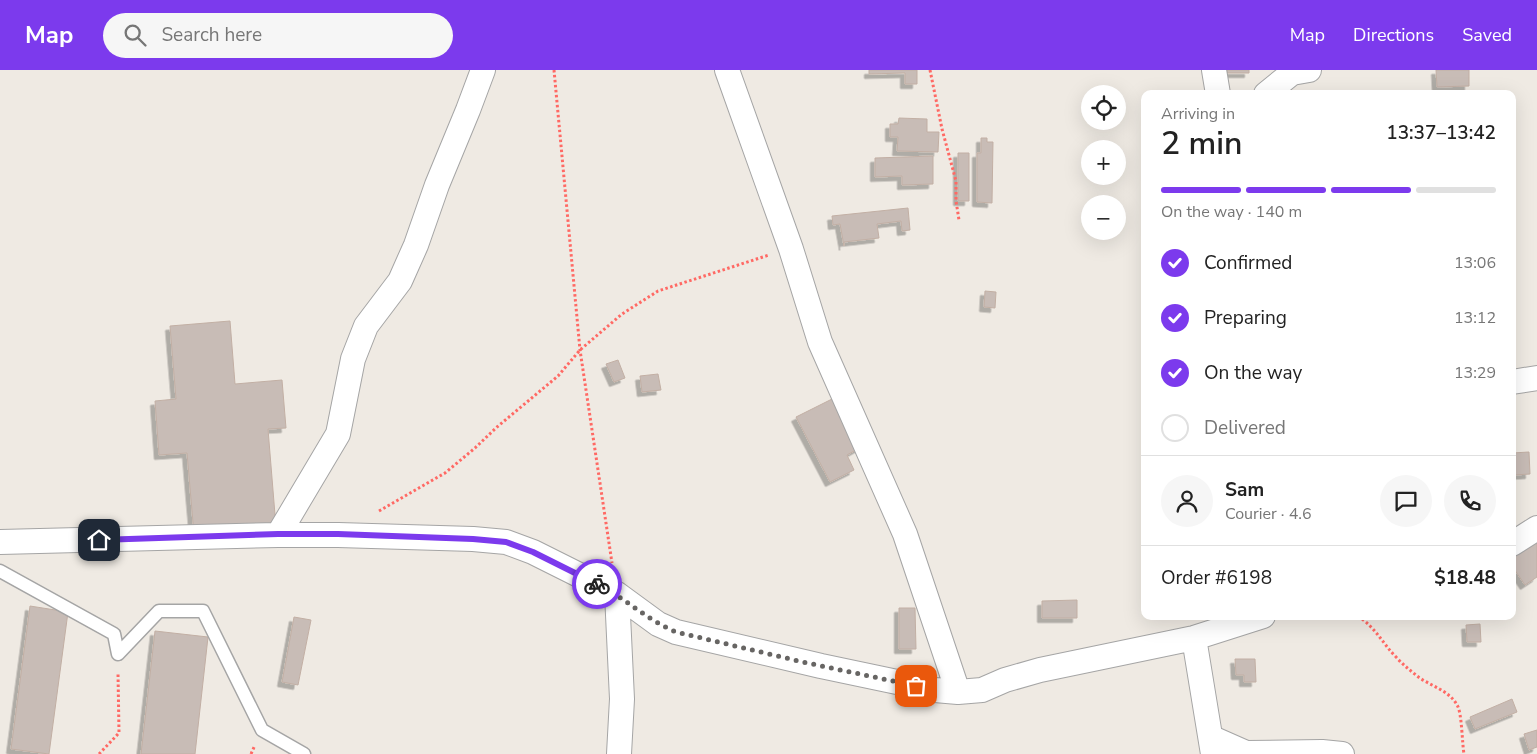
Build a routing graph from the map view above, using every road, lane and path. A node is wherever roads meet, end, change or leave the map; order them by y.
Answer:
1 (483, 70) edge
2 (554, 70) edge
3 (727, 70) edge
4 (930, 70) edge
5 (1214, 70) edge
6 (1309, 70) edge
7 (1217, 90) edge
8 (1271, 90) edge
9 (959, 220) dead end
10 (791, 249) junction
11 (580, 350) junction
12 (1537, 378) edge
13 (1516, 381) edge
14 (371, 516) dead end
15 (1537, 528) edge
16 (278, 534) junction
17 (1516, 541) edge
18 (0, 542) edge
19 (0, 571) edge
20 (617, 594) junction
21 (1250, 620) edge
22 (1364, 620) edge
23 (1194, 638) junction
24 (118, 654) junction
25 (958, 692) junction
26 (1213, 746) edge
27 (99, 754) edge
28 (304, 754) edge
29 (619, 754) edge
30 (1342, 754) edge
31 (1464, 754) edge

1 - 16 street
2 - 11 path
3 - 10 street
4 - 9 path
5 - 7 street
6 - 8 street
10 - 11 path
10 - 25 street
11 - 14 path
11 - 20 path
12 - 13 street
15 - 17 street
16 - 18 street
16 - 20 street
19 - 24 lane
20 - 25 street
20 - 29 street
21 - 23 street
22 - 31 path
23 - 25 street
23 - 26 street
24 - 27 path
24 - 28 lane
26 - 30 street

